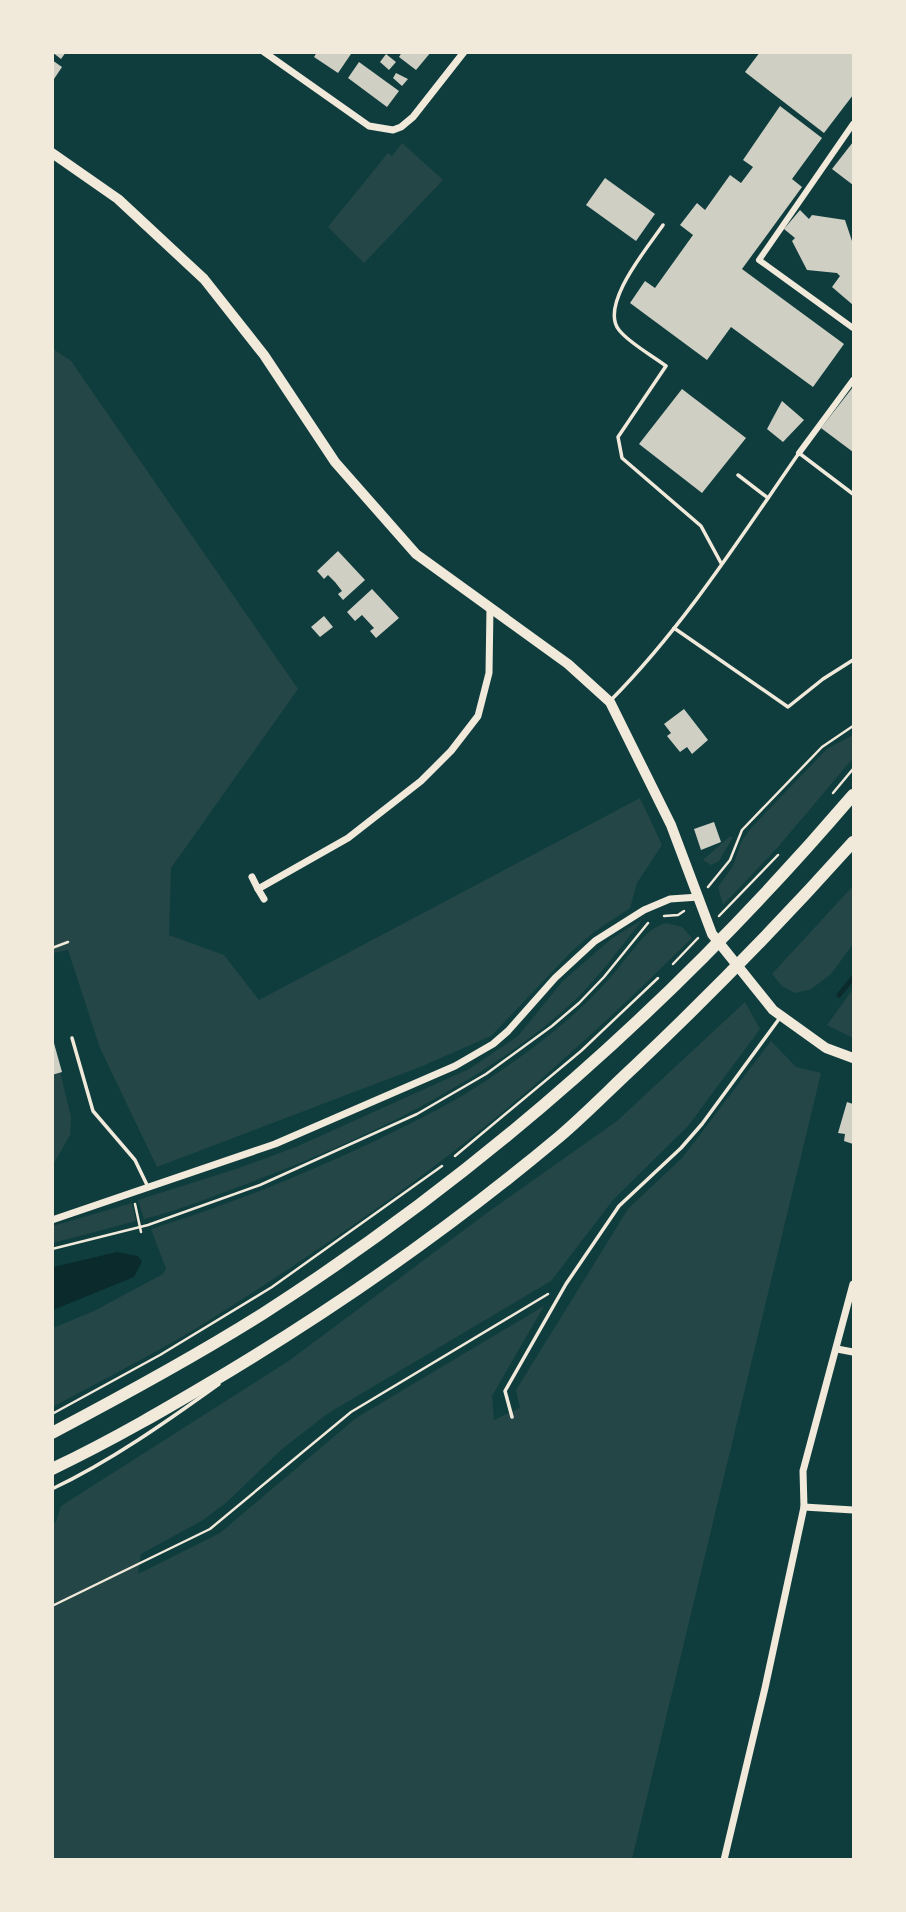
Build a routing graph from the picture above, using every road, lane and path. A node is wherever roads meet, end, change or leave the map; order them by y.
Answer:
1 (264, 52) edge
2 (464, 52) edge
3 (853, 124) edge
4 (52, 153) edge
5 (663, 225) dead end
6 (853, 327) edge
7 (853, 380) edge
8 (799, 453) junction
9 (738, 475) dead end
10 (853, 494) edge
11 (768, 499) junction
12 (721, 564) junction
13 (489, 608) junction
14 (674, 628) junction
15 (853, 660) edge
16 (610, 702) junction
17 (853, 726) edge
18 (853, 795) edge
19 (853, 842) edge
20 (780, 853) dead end
21 (253, 877) dead end
22 (258, 888) junction
23 (699, 897) junction
24 (264, 899) dead end
25 (713, 923) dead end
26 (703, 932) dead end
27 (68, 942) dead end
28 (52, 948) edge
29 (781, 1016) junction
30 (72, 1038) dead end
31 (853, 1058) edge
32 (148, 1189) junction
33 (132, 1194) junction
34 (52, 1220) edge
35 (141, 1232) dead end
36 (566, 1284) junction
37 (853, 1284) edge
38 (292, 1332) junction
39 (837, 1349) junction
40 (853, 1352) edge
41 (52, 1414) edge
42 (512, 1417) dead end
43 (52, 1433) edge
44 (52, 1469) edge
45 (52, 1489) edge
46 (804, 1507) junction
47 (853, 1510) edge
48 (52, 1606) edge
49 (724, 1860) edge

1 - 2 street
3 - 6 street
4 - 13 main road
5 - 12 lane
7 - 8 street
8 - 10 lane
8 - 11 lane
9 - 11 lane
11 - 12 lane
12 - 14 lane
13 - 16 main road
13 - 22 street
14 - 15 lane
14 - 16 lane
16 - 23 main road
17 - 23 path
18 - 43 highway
19 - 38 highway
20 - 25 path
21 - 22 street
22 - 24 street
23 - 29 main road
23 - 32 street
26 - 41 path
27 - 28 path
29 - 31 main road
29 - 36 lane
30 - 32 lane
32 - 33 street
33 - 34 street
33 - 35 path
36 - 42 lane
36 - 48 path
37 - 39 street
38 - 44 highway
38 - 45 lane
39 - 40 street
39 - 46 street
46 - 47 street
46 - 49 street

